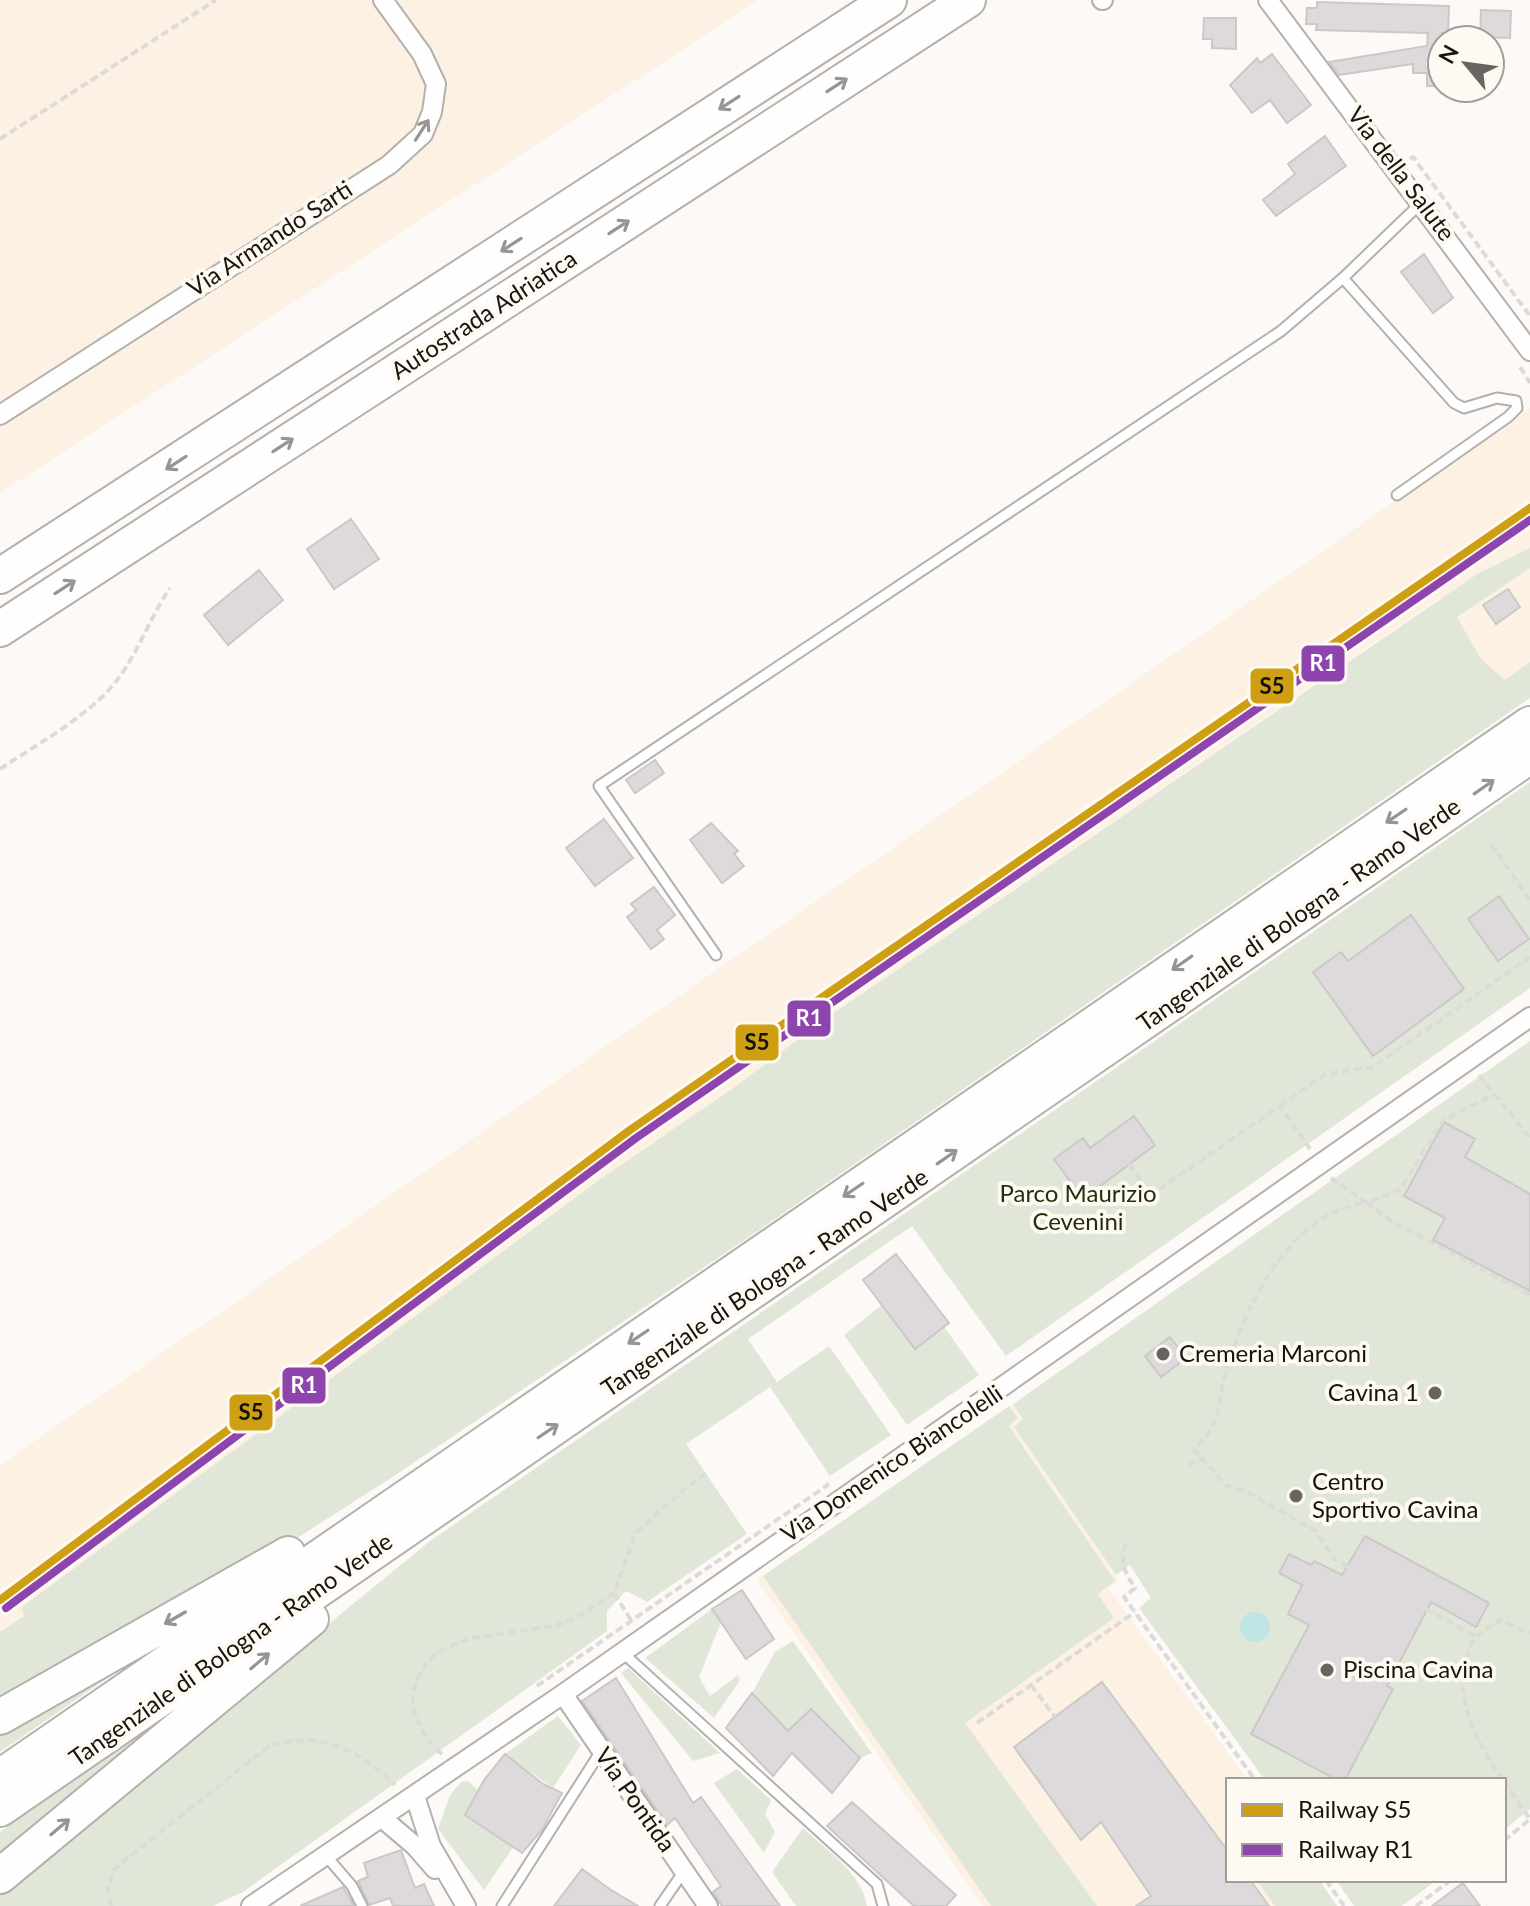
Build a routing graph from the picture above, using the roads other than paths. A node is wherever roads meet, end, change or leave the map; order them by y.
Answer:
1 (889, 0) edge
2 (968, 0) edge
3 (1268, 0) edge
4 (390, 4) edge
5 (1422, 202) junction
6 (1343, 278) junction
7 (1530, 351) edge
8 (0, 415) edge
9 (1397, 495) dead end
10 (0, 576) edge
11 (0, 629) edge
12 (1530, 724) edge
13 (1530, 756) edge
14 (716, 955) dead end
15 (1530, 1017) edge
16 (533, 1409) junction
17 (517, 1453) junction
18 (622, 1652) junction
19 (563, 1694) junction
20 (0, 1717) edge
21 (601, 1751) junction
22 (0, 1777) edge
23 (411, 1798) junction
24 (0, 1809) edge
25 (382, 1818) junction
26 (327, 1857) junction
27 (684, 1871) junction
28 (0, 1876) edge
29 (251, 1906) edge
30 (362, 1906) edge
31 (465, 1906) edge
32 (502, 1906) edge
33 (660, 1906) edge
34 (708, 1906) edge
35 (883, 1906) edge

1 -> 10 highway, Autostrada Adriatica
11 -> 2 highway, Autostrada Adriatica
3 - 5 street, Via della Salute
8 -> 4 street, Via Armando Sarti
5 - 6 lane
5 - 7 street, Via della Salute
6 - 9 lane
6 - 14 lane
12 -> 16 highway, Tangenziale di Bologna - Ramo Verde
17 -> 13 highway, Tangenziale di Bologna - Ramo Verde
15 - 18 street, Via Domenico Biancolelli
16 -> 20 highway
16 - 22 highway, Tangenziale di Bologna - Ramo Verde
17 - 24 highway, Tangenziale di Bologna - Ramo Verde
28 -> 17 highway
18 - 19 street, Via Domenico Biancolelli
18 - 35 lane
19 - 21 street, Via Pontida
19 - 23 street, Via Domenico Biancolelli
21 - 27 street, Via Pontida
21 - 32 lane
23 - 25 street, Via Domenico Biancolelli
23 - 31 street
25 - 26 street, Via Domenico Biancolelli
25 - 31 street
26 - 29 street, Via Domenico Biancolelli
26 - 30 lane
27 - 33 lane
27 - 34 street, Via Pontida

